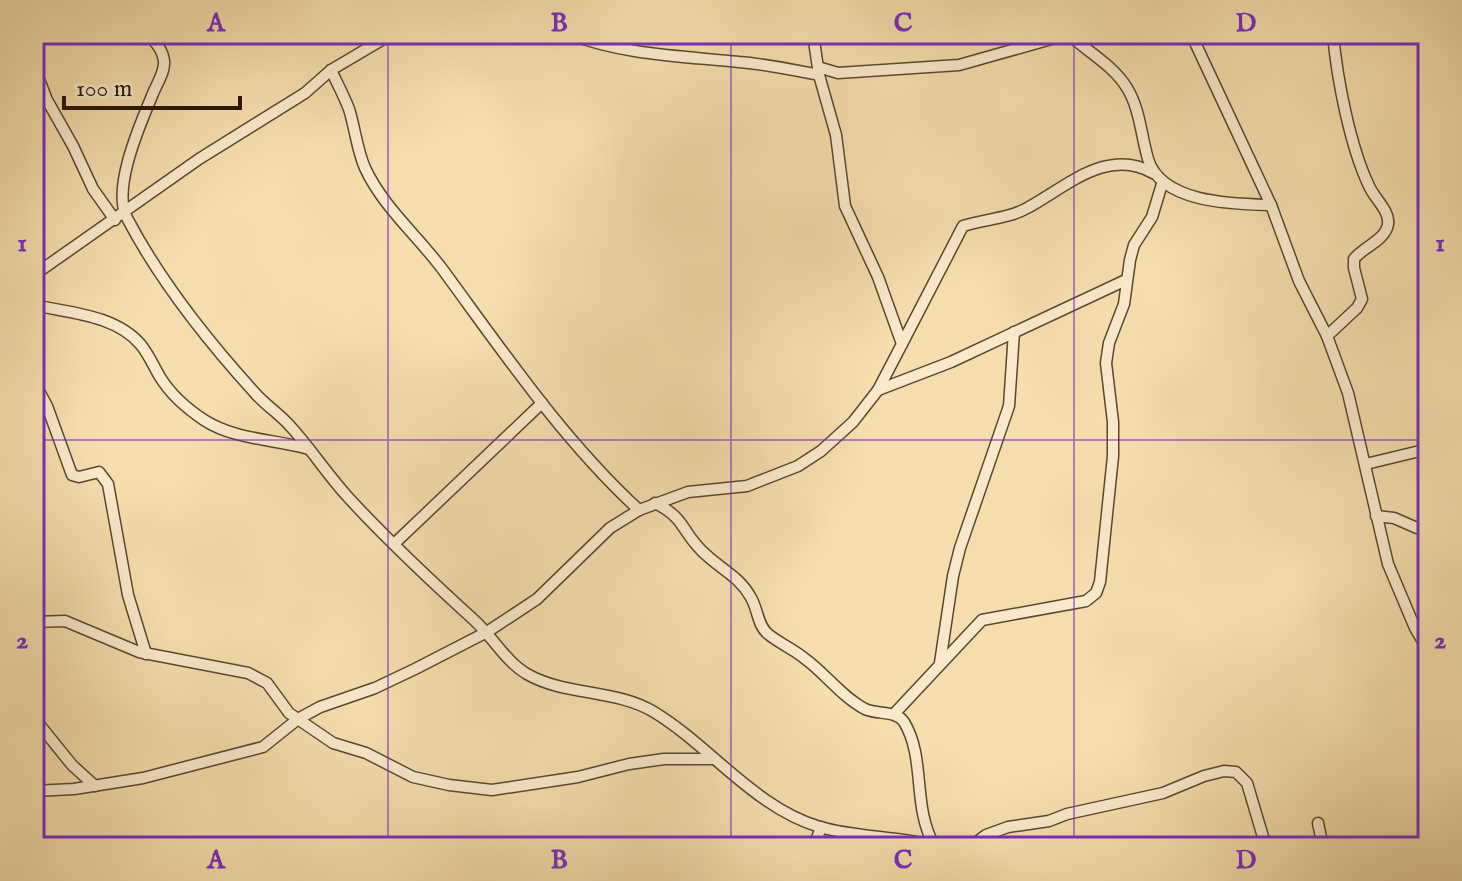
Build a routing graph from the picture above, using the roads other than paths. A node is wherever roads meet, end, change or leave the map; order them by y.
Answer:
1 (148, 34) edge
2 (392, 34) edge
3 (518, 34) edge
4 (538, 34) edge
5 (569, 34) edge
6 (813, 34) edge
7 (1069, 34) edge
8 (1191, 34) edge
9 (1333, 34) edge
10 (34, 66) edge
11 (331, 70) junction
12 (819, 71) junction
13 (1153, 173) junction
14 (1162, 184) junction
15 (1271, 205) junction
16 (120, 217) junction
17 (34, 275) edge
18 (1126, 280) junction
19 (34, 305) edge
20 (1014, 332) junction
21 (1327, 336) junction
22 (902, 344) junction
23 (34, 382) edge
24 (878, 390) junction
25 (542, 403) junction
26 (1428, 449) edge
27 (310, 450) junction
28 (1366, 464) junction
29 (655, 503) junction
30 (639, 510) junction
31 (1376, 516) junction
32 (1428, 529) edge
33 (394, 544) junction
34 (34, 622) edge
35 (487, 632) junction
36 (1428, 650) edge
37 (146, 654) junction
38 (940, 663) junction
39 (894, 714) junction
40 (34, 718) edge
41 (298, 719) junction
42 (712, 759) junction
43 (95, 786) junction
44 (34, 791) edge
45 (1318, 823) dead end
46 (821, 827) junction
47 (936, 846) edge
48 (814, 847) edge
49 (970, 847) edge
50 (1266, 847) edge
51 (1323, 847) edge

1 - 16 street
2 - 11 street
3 - 4 street
5 - 12 street
6 - 12 street
7 - 12 street
7 - 13 street
8 - 15 street
9 - 21 street
10 - 16 street
11 - 16 street
11 - 25 street
12 - 22 street
13 - 14 street
13 - 22 street
14 - 15 street
14 - 18 street
15 - 21 street
16 - 17 street
16 - 27 street
18 - 20 street
18 - 38 street
19 - 27 street
20 - 24 street
20 - 38 street
21 - 28 street
22 - 24 street
23 - 37 street
24 - 29 street
25 - 30 street
25 - 33 street
26 - 28 street
27 - 33 street
28 - 31 street
29 - 30 street
29 - 39 street
30 - 35 street
31 - 32 street
31 - 36 street
33 - 35 street
34 - 37 street
35 - 41 street
35 - 42 street
37 - 41 street
38 - 39 street
39 - 47 street
40 - 43 street
41 - 42 street
41 - 43 street
42 - 46 street
43 - 44 street
45 - 51 street
46 - 47 street
46 - 48 street
49 - 50 street

